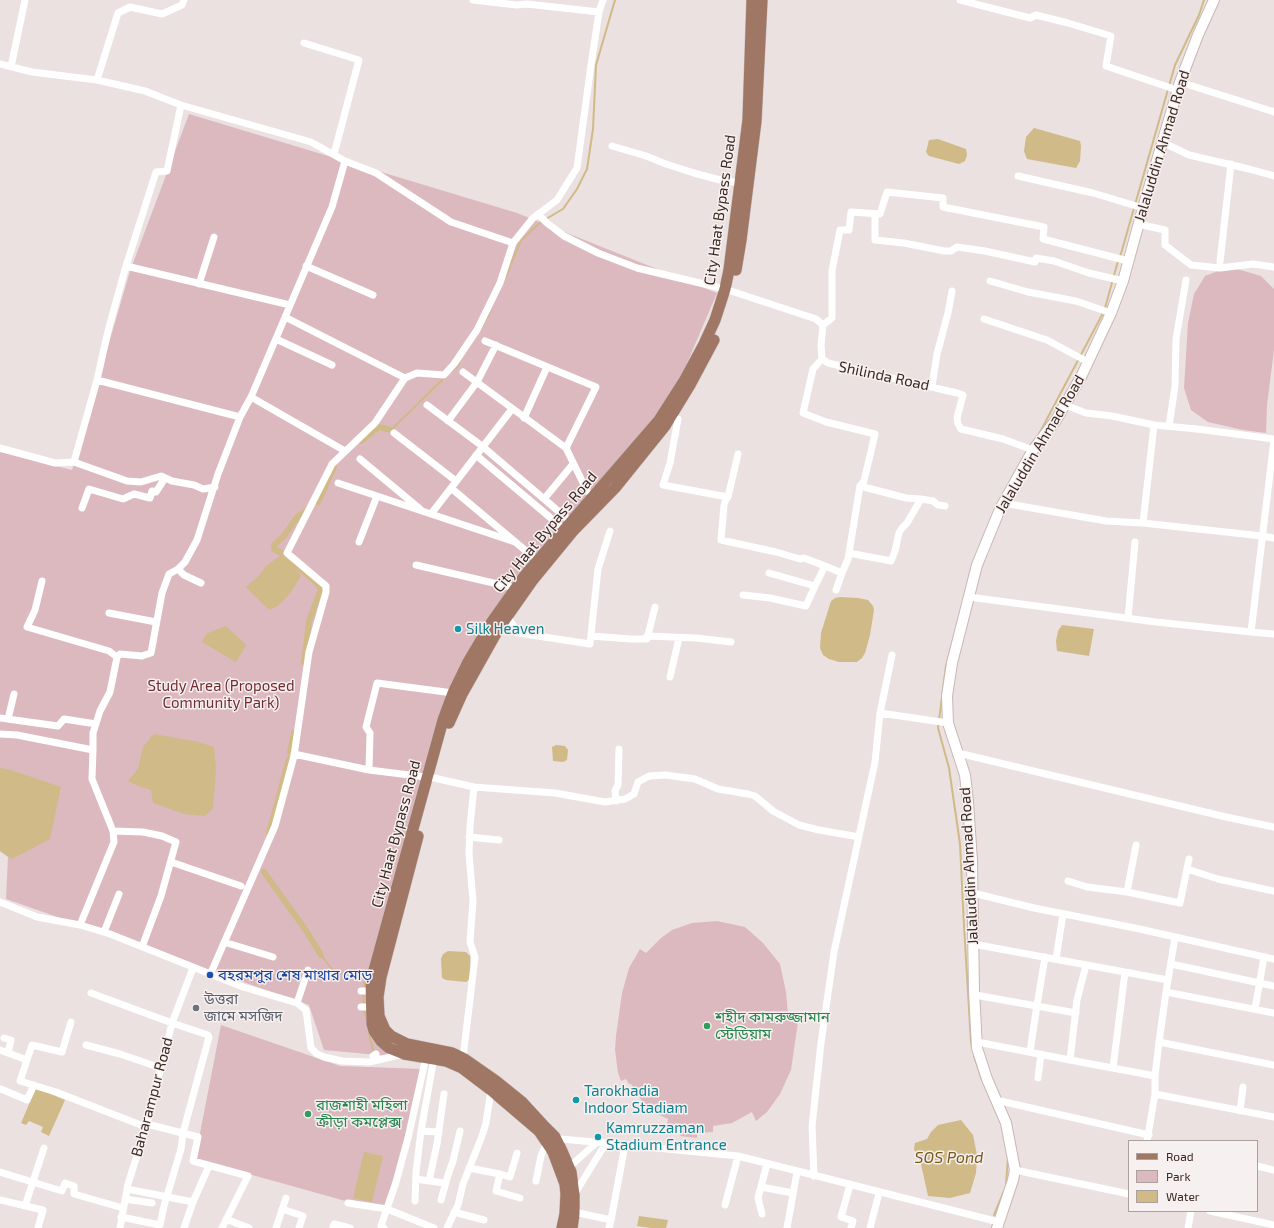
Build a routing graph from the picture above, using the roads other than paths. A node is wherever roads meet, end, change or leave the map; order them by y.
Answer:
1 (25, 0) edge
2 (184, 0) edge
3 (473, 0) edge
4 (603, 0) edge
5 (752, 0) edge
6 (762, 0) edge
7 (960, 0) edge
8 (1214, 0) edge
9 (599, 12) junction
10 (304, 44) dead end
11 (0, 64) edge
12 (12, 67) junction
13 (97, 80) junction
14 (1178, 86) junction
15 (181, 105) junction
16 (1274, 111) edge
17 (1162, 142) junction
18 (612, 146) dead end
19 (334, 154) junction
20 (345, 161) junction
21 (1231, 164) junction
22 (1018, 176) dead end
23 (1274, 176) edge
24 (740, 183) junction
25 (1143, 208) junction
26 (875, 214) junction
27 (539, 215) junction
28 (1138, 224) junction
29 (214, 237) dead end
30 (514, 243) junction
31 (1128, 261) junction
32 (1220, 262) dead end
33 (126, 266) junction
34 (306, 266) junction
35 (1274, 267) edge
36 (1186, 280) dead end
37 (990, 281) dead end
38 (1122, 282) junction
39 (199, 284) junction
40 (728, 290) junction
41 (952, 291) dead end
42 (374, 295) dead end
43 (290, 305) junction
44 (1111, 313) junction
45 (285, 317) junction
46 (984, 319) dead end
47 (823, 324) junction
48 (276, 339) junction
49 (485, 341) dead end
50 (496, 345) junction
51 (822, 359) junction
52 (1088, 362) junction
53 (332, 365) dead end
54 (547, 367) junction
55 (463, 372) dead end
56 (405, 378) junction
57 (97, 380) junction
58 (477, 382) junction
59 (932, 386) junction
60 (251, 397) junction
61 (427, 405) dead end
62 (1065, 405) junction
63 (512, 409) junction
64 (240, 417) junction
65 (524, 418) junction
66 (678, 419) dead end
67 (448, 421) junction
68 (1154, 424) junction
69 (1169, 426) junction
70 (394, 433) dead end
71 (1274, 439) edge
72 (483, 447) junction
73 (0, 448) edge
74 (566, 448) junction
75 (1033, 450) junction
76 (345, 451) junction
77 (738, 454) dead end
78 (476, 455) junction
79 (360, 459) dead end
80 (74, 462) junction
81 (573, 464) junction
82 (165, 478) junction
83 (456, 481) junction
84 (338, 483) dead end
85 (860, 486) junction
86 (215, 487) junction
87 (451, 488) junction
88 (587, 491) dead end
89 (377, 496) junction
90 (727, 496) junction
91 (544, 499) junction
92 (921, 499) junction
93 (1003, 503) junction
94 (945, 506) dead end
95 (82, 508) dead end
96 (427, 513) junction
97 (1143, 523) junction
98 (568, 526) junction
99 (610, 531) dead end
100 (1262, 536) junction
101 (1274, 538) edge
102 (359, 542) dead end
103 (515, 542) junction
104 (1135, 542) dead end
105 (849, 553) junction
106 (532, 556) dead end
107 (416, 565) dead end
108 (825, 566) junction
109 (178, 569) junction
110 (769, 573) dead end
111 (842, 573) junction
112 (42, 581) dead end
113 (202, 583) dead end
114 (815, 586) junction
115 (515, 588) junction
116 (836, 590) dead end
117 (743, 595) dead end
118 (969, 597) junction
119 (655, 607) dead end
120 (109, 613) dead end
121 (507, 616) junction
122 (1128, 618) junction
123 (156, 622) junction
124 (1251, 632) junction
125 (1274, 634) edge
126 (591, 636) junction
127 (647, 636) junction
128 (679, 638) junction
129 (731, 642) dead end
130 (892, 655) dead end
131 (117, 656) junction
132 (670, 677) dead end
133 (453, 693) junction
134 (14, 694) dead end
135 (880, 713) junction
136 (4, 719) edge
137 (948, 723) junction
138 (96, 724) junction
139 (0, 734) edge
140 (619, 749) dead end
141 (93, 750) junction
142 (958, 753) junction
143 (294, 754) junction
144 (369, 770) junction
145 (430, 777) junction
146 (474, 787) junction
147 (616, 801) junction
148 (1274, 827) edge
149 (113, 831) junction
150 (469, 837) junction
151 (859, 837) junction
152 (499, 840) dead end
153 (1136, 845) dead end
154 (1189, 859) dead end
155 (171, 862) junction
156 (1186, 869) junction
157 (1068, 881) dead end
158 (241, 886) dead end
159 (1274, 891) edge
160 (1127, 892) junction
161 (973, 893) junction
162 (119, 894) dead end
163 (0, 902) edge
164 (1063, 914) junction
165 (80, 925) junction
166 (104, 932) junction
167 (1175, 936) junction
168 (224, 942) junction
169 (974, 944) junction
170 (142, 947) junction
171 (1264, 956) junction
172 (273, 957) dead end
173 (1045, 957) junction
174 (1056, 958) junction
175 (1274, 959) edge
176 (1171, 964) junction
177 (1086, 965) junction
178 (193, 968) junction
179 (308, 970) dead end
180 (1125, 972) junction
181 (210, 975) junction
182 (1168, 980) junction
183 (1260, 983) junction
184 (1274, 986) edge
185 (1166, 992) junction
186 (91, 993) dead end
187 (974, 995) junction
188 (297, 1003) junction
189 (1037, 1005) junction
190 (1255, 1009) junction
191 (1076, 1013) junction
192 (1274, 1013) edge
193 (71, 1022) dead end
194 (172, 1023) junction
195 (4, 1038) dead end
196 (976, 1042) junction
197 (1159, 1042) junction
198 (86, 1045) dead end
199 (405, 1049) junction
200 (0, 1050) edge
201 (1030, 1052) junction
202 (8, 1053) junction
203 (1041, 1054) junction
204 (430, 1058) junction
205 (463, 1058) junction
206 (26, 1060) junction
207 (1070, 1060) junction
208 (1274, 1065) edge
209 (161, 1068) junction
210 (1113, 1068) junction
211 (1155, 1076) junction
212 (1038, 1078) dead end
213 (34, 1085) junction
214 (1243, 1087) dead end
215 (1, 1089) edge
216 (491, 1090) junction
217 (444, 1094) dead end
218 (1155, 1094) junction
219 (996, 1100) junction
220 (1240, 1111) junction
221 (1274, 1118) edge
222 (146, 1126) junction
223 (421, 1131) junction
224 (460, 1131) dead end
225 (439, 1132) junction
226 (183, 1133) junction
227 (1148, 1138) edge
228 (551, 1140) junction
229 (596, 1143) junction
230 (606, 1143) junction
231 (625, 1145) junction
232 (44, 1148) dead end
233 (517, 1153) dead end
234 (738, 1156) junction
235 (767, 1164) junction
236 (209, 1166) junction
237 (1258, 1166) edge
238 (469, 1168) junction
239 (1015, 1170) junction
240 (1274, 1170) edge
241 (565, 1171) junction
242 (0, 1172) edge
243 (797, 1172) junction
244 (500, 1174) junction
245 (814, 1176) junction
246 (416, 1179) junction
247 (429, 1181) junction
248 (536, 1181) dead end
249 (33, 1182) junction
250 (445, 1184) junction
251 (850, 1186) junction
252 (761, 1187) junction
253 (127, 1189) junction
254 (793, 1193) junction
255 (879, 1193) junction
256 (1128, 1194) edge
257 (574, 1195) junction
258 (168, 1197) junction
259 (286, 1198) dead end
260 (520, 1198) dead end
261 (125, 1199) junction
262 (0, 1200) edge
263 (441, 1200) dead end
264 (415, 1201) dead end
265 (193, 1202) junction
266 (152, 1203) dead end
267 (348, 1203) dead end
268 (725, 1205) dead end
269 (25, 1206) junction
270 (123, 1208) junction
271 (387, 1208) junction
272 (282, 1209) junction
273 (454, 1212) junction
274 (574, 1212) junction
275 (1191, 1212) edge
276 (1215, 1212) edge
277 (762, 1214) dead end
278 (121, 1217) junction
279 (226, 1219) junction
280 (484, 1220) dead end
281 (611, 1220) junction
282 (1274, 1224) edge
283 (146, 1225) edge
284 (998, 1225) edge
285 (38, 1228) edge
286 (120, 1228) edge
287 (184, 1228) edge
288 (222, 1228) edge
289 (249, 1228) edge
290 (276, 1228) edge
291 (299, 1228) edge
292 (333, 1228) edge
293 (350, 1228) edge
294 (384, 1228) edge
295 (434, 1228) edge
296 (447, 1228) edge
297 (571, 1228) edge
298 (609, 1228) edge
299 (787, 1228) edge
300 (851, 1228) edge
301 (870, 1228) edge
302 (1188, 1228) edge

1 - 12 street
2 - 13 street
3 - 9 street
4 - 9 street
5 - 24 main road, City Haat Bypass Road
6 - 40 main road, City Haat Bypass Road
7 - 14 street
8 - 14 street, Jalaluddin Ahmad Road
9 - 27 street
10 - 19 street
11 - 12 street
12 - 13 street
13 - 15 street
14 - 16 street
14 - 17 street, Jalaluddin Ahmad Road
15 - 19 street
15 - 33 street
17 - 21 street
17 - 25 street, Jalaluddin Ahmad Road
18 - 24 street
19 - 20 street
20 - 30 street
20 - 34 street
21 - 23 street
21 - 32 street
22 - 25 street
24 - 40 main road, City Haat Bypass Road
25 - 28 street, Jalaluddin Ahmad Road
26 - 31 street
26 - 38 street
26 - 47 street
27 - 30 street
27 - 40 street
28 - 31 street, Jalaluddin Ahmad Road
28 - 35 street
29 - 39 street
30 - 56 street
31 - 38 street, Jalaluddin Ahmad Road
33 - 39 street
33 - 57 street
34 - 42 street
34 - 43 street
36 - 69 street
37 - 44 street
38 - 44 street, Jalaluddin Ahmad Road
39 - 43 street
40 - 47 street
40 - 98 main road, City Haat Bypass Road
40 - 121 main road, City Haat Bypass Road
41 - 59 street
43 - 45 street
44 - 52 street, Jalaluddin Ahmad Road
45 - 48 street
45 - 56 street
46 - 52 street
47 - 51 street, Shilinda Road
48 - 53 street
48 - 60 street
49 - 50 street
50 - 54 street
50 - 58 street
51 - 59 street, Shilinda Road
51 - 85 street
52 - 62 street, Jalaluddin Ahmad Road
54 - 65 street
54 - 74 street
55 - 58 street
56 - 76 street
57 - 64 street
57 - 80 street
58 - 63 street
58 - 67 street
59 - 75 street, Shilinda Road
60 - 64 street
60 - 76 street
61 - 67 street
62 - 68 street
62 - 75 street, Jalaluddin Ahmad Road
63 - 65 street
63 - 72 street
64 - 86 street
65 - 74 street
66 - 90 street
67 - 72 street
68 - 69 street
68 - 97 street
69 - 71 street
70 - 83 street
71 - 100 street
72 - 78 street
72 - 91 street
73 - 80 street
74 - 81 street
75 - 93 street, Jalaluddin Ahmad Road
76 - 143 street
77 - 90 street
78 - 83 street
78 - 98 street
79 - 96 street
80 - 82 street
81 - 88 street
81 - 91 street
82 - 86 street
82 - 95 street
83 - 87 street
84 - 89 street
85 - 92 street
85 - 105 street
86 - 109 street
87 - 96 street
87 - 103 street
89 - 96 street
89 - 102 street
90 - 108 street
91 - 98 street
92 - 94 street
92 - 105 street
93 - 97 street
93 - 118 street, Jalaluddin Ahmad Road
96 - 103 street
97 - 100 street
98 - 115 main road, City Haat Bypass Road
99 - 126 street
100 - 101 street
100 - 124 street
103 - 106 street
104 - 122 street
105 - 111 street
107 - 115 street
108 - 111 street
108 - 114 street
109 - 113 street
109 - 123 street
110 - 114 street
111 - 116 street
112 - 131 street
114 - 117 street
115 - 133 main road, City Haat Bypass Road
118 - 122 street
118 - 137 street, Jalaluddin Ahmad Road
119 - 127 street
120 - 123 street
121 - 126 street
121 - 145 main road, City Haat Bypass Road
122 - 124 street
123 - 131 street
124 - 125 street
126 - 127 street
127 - 128 street
128 - 129 street
128 - 132 street
130 - 135 street
131 - 138 street
133 - 144 street
133 - 145 main road, City Haat Bypass Road
134 - 136 street
135 - 137 street
135 - 151 street
136 - 138 street
137 - 142 street, Jalaluddin Ahmad Road
138 - 141 street
139 - 141 street
140 - 147 street
141 - 149 street
142 - 148 street
142 - 161 street, Jalaluddin Ahmad Road
143 - 144 street
143 - 168 street
144 - 145 street
145 - 146 street
145 - 199 main road, City Haat Bypass Road
146 - 147 street
146 - 150 street
147 - 151 street
149 - 155 street
149 - 165 street
150 - 152 street
150 - 205 street
151 - 245 street
153 - 160 street
154 - 156 street
155 - 158 street
155 - 170 street
156 - 159 street
156 - 160 street
157 - 160 street
161 - 164 street
161 - 169 street, Jalaluddin Ahmad Road
162 - 166 street
163 - 165 street
164 - 167 street
164 - 174 street
165 - 166 street
166 - 170 street
167 - 171 street
167 - 176 street
168 - 172 street
168 - 181 street
169 - 173 street
169 - 187 street, Jalaluddin Ahmad Road
170 - 178 street
171 - 175 street
171 - 183 street
173 - 174 street
173 - 189 street
174 - 177 street
176 - 182 street
176 - 183 street
177 - 180 street
177 - 191 street
178 - 181 street
178 - 194 street, Baharampur Road
179 - 188 street
180 - 182 street
180 - 210 street
181 - 188 street
182 - 185 street
183 - 184 street
183 - 190 street
185 - 190 street
185 - 197 street
186 - 194 street
187 - 189 street
187 - 196 street, Jalaluddin Ahmad Road
188 - 199 street
189 - 191 street
189 - 201 street
190 - 192 street
191 - 207 street
193 - 206 street
194 - 209 street, Baharampur Road
194 - 226 street
195 - 202 street
196 - 201 street
196 - 219 street, Jalaluddin Ahmad Road
197 - 208 street
197 - 211 street
198 - 209 street
199 - 204 main road, City Haat Bypass Road
199 - 205 main road, City Haat Bypass Road
200 - 202 street
201 - 203 street
202 - 206 street
203 - 207 street
203 - 212 street
204 - 216 main road, City Haat Bypass Road
204 - 223 street
204 - 271 street
205 - 228 main road, City Haat Bypass Road
206 - 213 street
207 - 210 street
209 - 222 street, Baharampur Road
210 - 211 street
211 - 218 street
213 - 215 street
213 - 222 street
214 - 220 street
216 - 228 main road, City Haat Bypass Road
216 - 238 street
217 - 225 street
218 - 220 street
218 - 227 street
219 - 227 street
219 - 239 street, Jalaluddin Ahmad Road
220 - 221 street
222 - 226 street
222 - 253 street, Baharampur Road
223 - 225 street
223 - 246 street
224 - 250 street
225 - 247 street
226 - 236 street
226 - 258 street
228 - 229 street
228 - 241 main road, City Haat Bypass Road
228 - 248 street
229 - 230 street
229 - 241 street
230 - 231 street
230 - 257 street
231 - 234 street
231 - 281 street
232 - 249 street
233 - 244 street
234 - 235 street
234 - 268 street
235 - 243 street
235 - 252 street
236 - 265 street
236 - 279 street
237 - 240 street
238 - 244 street
238 - 273 street
239 - 256 street
239 - 284 street, Jalaluddin Ahmad Road
241 - 257 main road, City Haat Bypass Road
241 - 297 main road, City Haat Bypass Road
242 - 249 street
243 - 245 street
243 - 254 street
244 - 260 street
245 - 251 street
246 - 247 street
246 - 264 street
247 - 250 street
249 - 269 street
249 - 270 street
250 - 263 street
251 - 255 street
251 - 300 street
252 - 254 street
252 - 277 street
253 - 258 street
253 - 261 street, Baharampur Road
254 - 299 street
255 - 284 street
255 - 301 street
257 - 274 main road, City Haat Bypass Road
258 - 265 street
258 - 283 street
259 - 272 street
261 - 266 street
261 - 270 street, Baharampur Road
262 - 269 street
265 - 287 street
267 - 271 street
269 - 285 street
270 - 278 street, Baharampur Road
271 - 294 street
271 - 295 street
272 - 290 street
272 - 291 street
273 - 280 street
273 - 296 street
274 - 281 street
274 - 297 main road, City Haat Bypass Road
275 - 302 street
276 - 282 street
278 - 283 street
278 - 286 street, Baharampur Road
279 - 288 street
279 - 289 street
281 - 298 street
292 - 293 street

